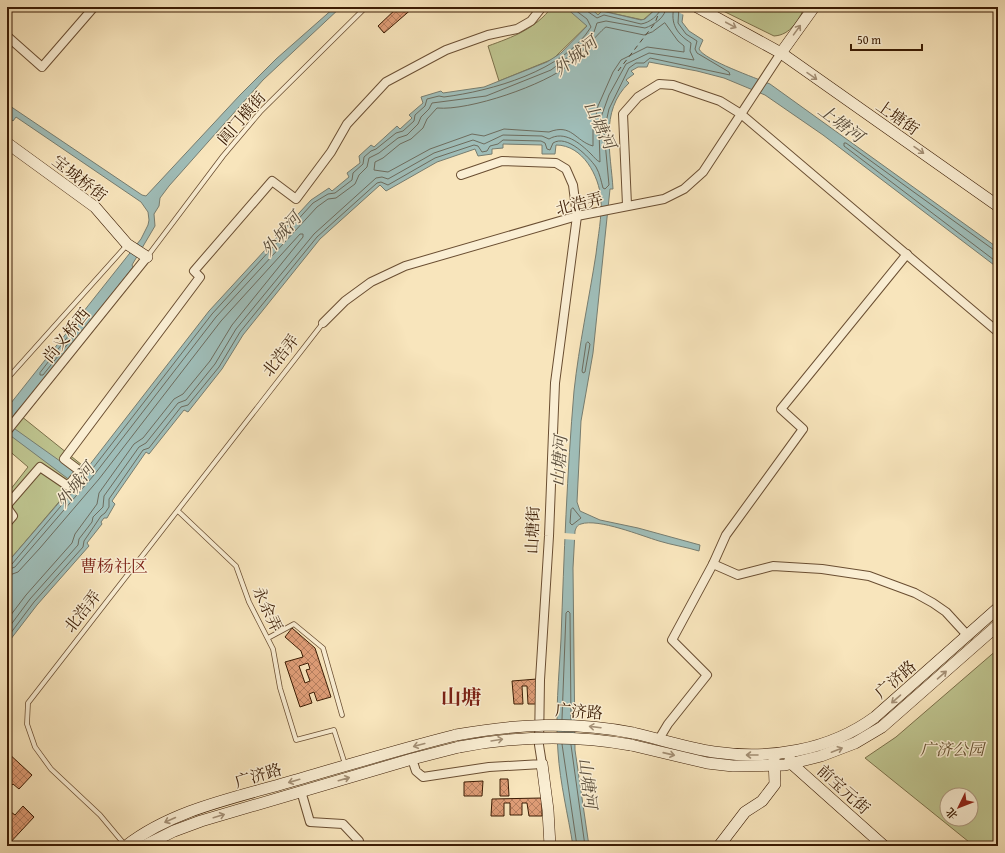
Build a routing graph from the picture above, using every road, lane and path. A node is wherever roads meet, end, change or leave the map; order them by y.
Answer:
1 (94, 7) edge
2 (366, 7) edge
3 (542, 7) edge
4 (697, 7) edge
5 (814, 7) edge
6 (7, 36) edge
7 (780, 53) junction
8 (741, 114) junction
9 (7, 143) edge
10 (461, 174) dead end
11 (627, 205) junction
12 (998, 206) edge
13 (577, 216) junction
14 (130, 246) junction
15 (907, 254) junction
16 (144, 256) junction
17 (323, 323) joint
18 (998, 332) edge
19 (7, 379) edge
20 (9, 428) edge
21 (178, 511) junction
22 (7, 523) edge
23 (713, 564) junction
24 (998, 608) edge
25 (998, 625) edge
26 (968, 636) junction
27 (268, 638) junction
28 (342, 715) dead end
29 (659, 739) junction
30 (789, 752) junction
31 (774, 754) junction
32 (412, 759) junction
33 (542, 764) junction
34 (792, 764) junction
35 (346, 766) junction
36 (774, 766) junction
37 (301, 791) junction
38 (126, 846) edge
39 (144, 846) edge
40 (359, 846) edge
41 (550, 846) edge
42 (719, 846) edge
43 (884, 846) edge

1 - 6 street
2 - 16 lane, 阊门横街
3 - 22 street
4 -> 7 main road, 上塘街
7 -> 5 main road
7 - 8 street, 北浩弄
7 -> 12 main road, 上塘街
8 - 11 street, 北浩弄
8 - 11 street
8 - 15 street
9 - 14 main road, 宝城桥街
10 - 13 street, 山塘街
11 - 13 street, 北浩弄
13 - 17 street, 北浩弄
13 - 33 street, 山塘街
14 - 16 main road, 宝城桥街
14 - 19 lane
15 - 18 street
15 - 23 street
16 - 20 street, 尚义桥西
17 - 21 lane, 北浩弄
21 - 27 lane, 永余弄
21 - 38 lane, 北浩弄
23 - 26 street
23 - 29 street
24 - 26 main road, 广济路
34 -> 25 main road, 广济路
26 -> 30 main road, 广济路
27 - 28 lane
27 - 35 lane, 永余弄
31 -> 29 main road, 广济路
29 -> 35 main road, 广济路, bridge
30 - 31 main road, 广济路
30 - 34 main road
31 - 36 main road
32 - 33 street
32 -> 36 main road, 广济路, bridge
37 -> 32 main road, 广济路
33 - 41 main road, 山塘街
34 - 36 main road, 广济路
34 - 43 main road, 前宝元街
35 -> 38 main road, 广济路
36 - 42 main road
39 -> 37 main road, 广济路
37 - 40 street

